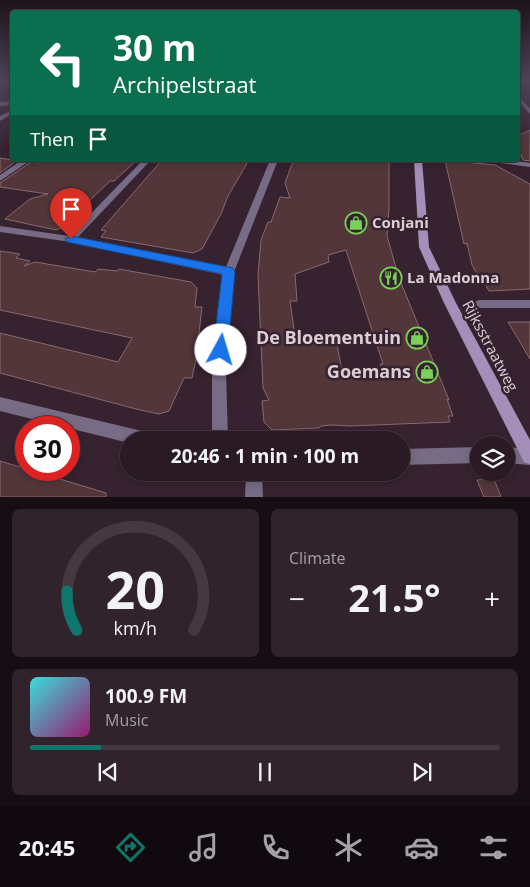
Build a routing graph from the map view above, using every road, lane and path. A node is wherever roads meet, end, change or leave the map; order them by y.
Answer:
1 (24, 162) edge
2 (145, 162) edge
3 (273, 162) edge
4 (418, 162) edge
5 (507, 162) edge
6 (530, 165) edge
7 (0, 179) edge
8 (0, 229) edge
9 (71, 239) junction
10 (228, 272) junction
11 (480, 304) dead end
12 (530, 304) edge
13 (0, 404) edge
14 (220, 431) edge
15 (120, 434) edge
16 (470, 455) edge
17 (515, 455) edge
18 (530, 456) edge
19 (410, 457) edge
20 (254, 481) edge
21 (254, 497) edge

1 - 7 street
2 - 9 street
3 - 10 street
4 - 18 main road, Rijksstraatweg
5 - 6 street
8 - 9 street
9 - 10 street
10 - 14 street
11 - 12 street
13 - 15 street
16 - 19 street
17 - 18 street
20 - 21 street

